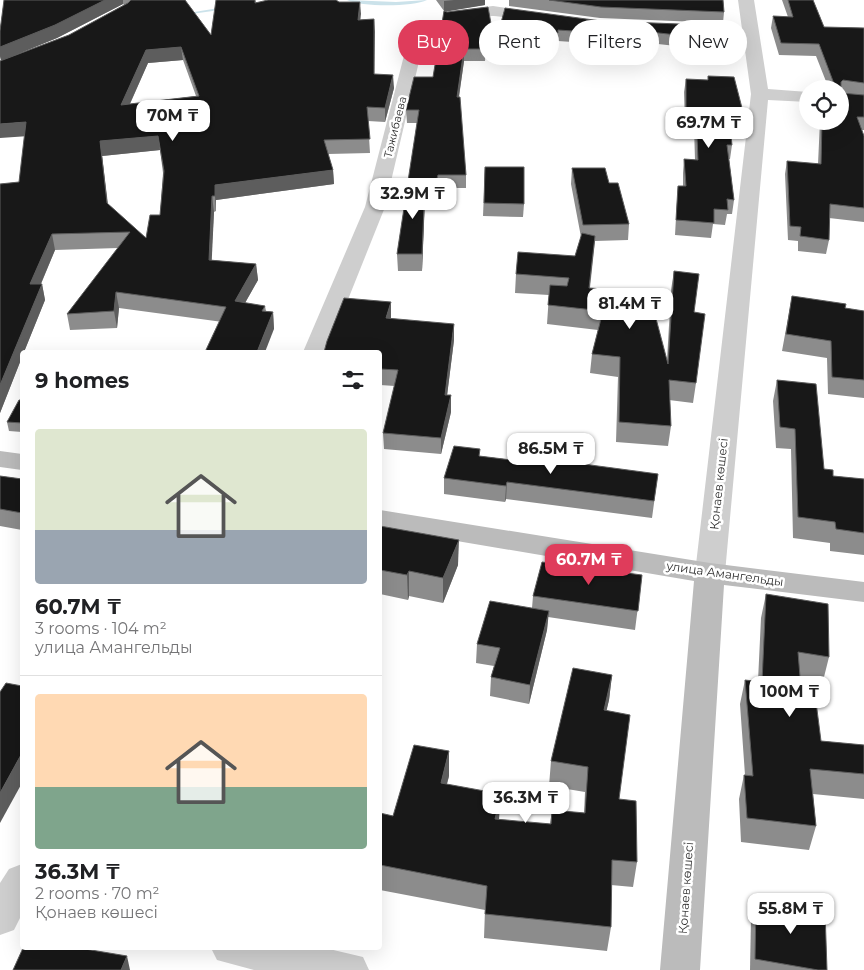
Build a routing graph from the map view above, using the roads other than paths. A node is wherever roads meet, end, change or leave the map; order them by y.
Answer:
1 (746, 0) edge
2 (492, 6) edge
3 (447, 17) edge
4 (555, 20) edge
5 (410, 65) edge
6 (760, 94) junction
7 (799, 96) edge
8 (316, 350) edge
9 (0, 459) edge
10 (20, 462) edge
11 (382, 519) edge
12 (710, 573) junction
13 (864, 592) edge
14 (242, 950) edge
15 (350, 970) edge
16 (680, 970) edge

1 - 6 street, Қонаев көшесі
2 - 3 street
2 - 4 street
5 - 8 street, Тажибаева
6 - 7 street
6 - 12 street, Қонаев көшесі
9 - 10 main road
11 - 12 main road, улица Амангельды
12 - 13 main road, улица Амангельды
12 - 16 main road, Қонаев көшесі
14 - 15 street

